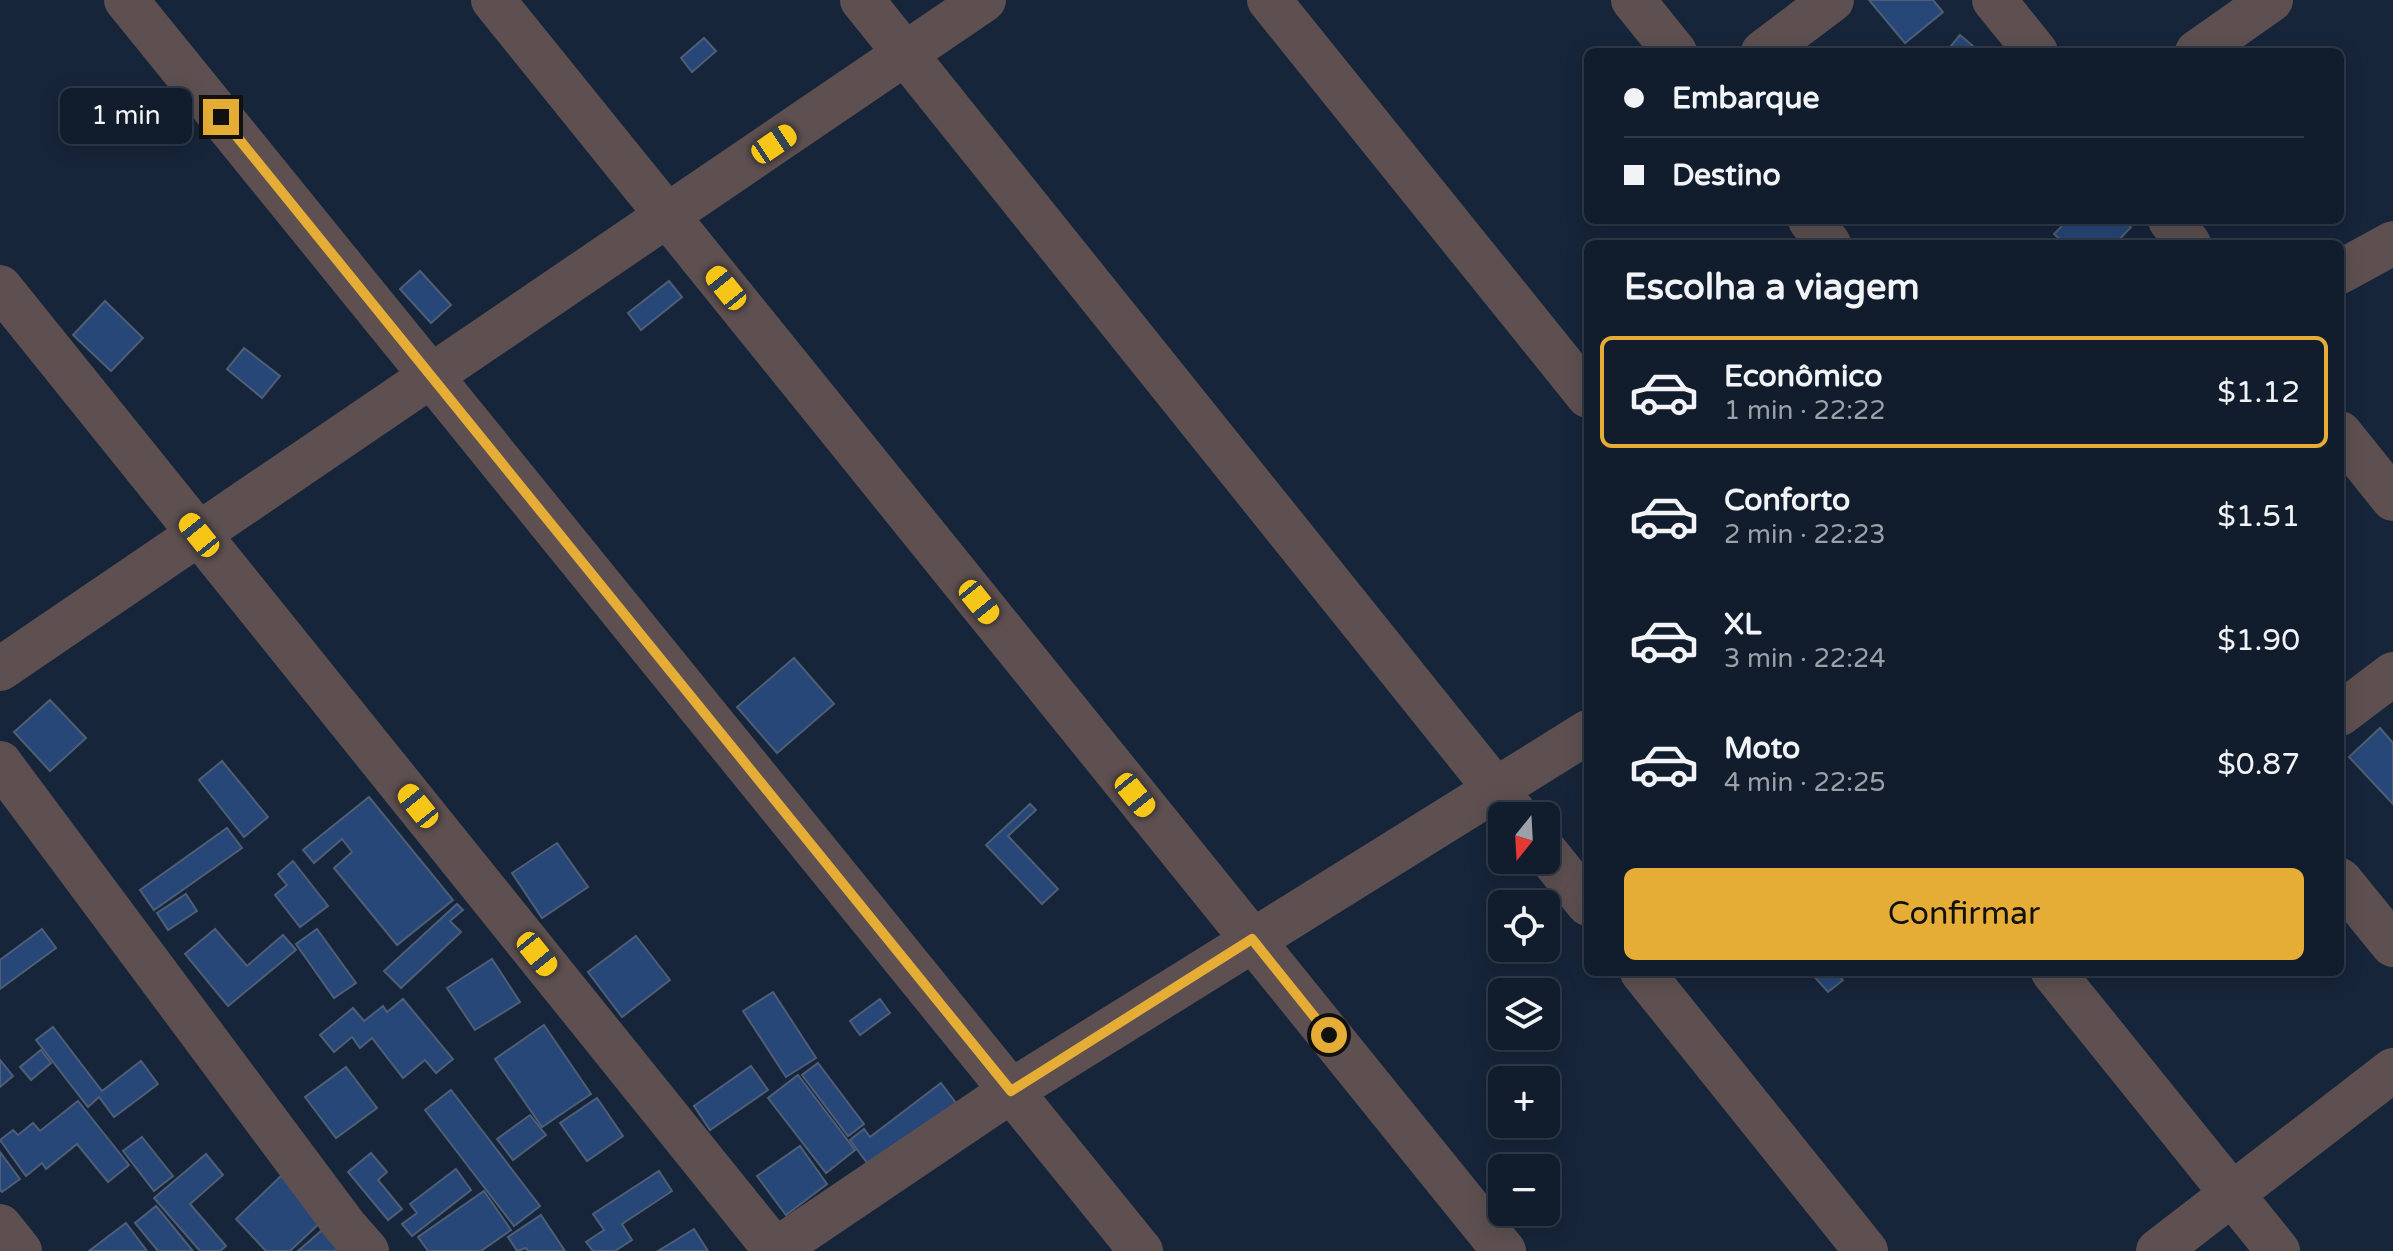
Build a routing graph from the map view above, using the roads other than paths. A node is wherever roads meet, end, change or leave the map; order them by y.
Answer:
1 (126, 0) edge
2 (493, 0) edge
3 (862, 0) edge
4 (984, 0) edge
5 (1269, 0) edge
6 (1633, 0) edge
7 (1832, 0) edge
8 (1994, 0) edge
9 (2271, 0) edge
10 (1672, 48) edge
11 (1768, 48) edge
12 (2033, 48) edge
13 (2203, 48) edge
14 (906, 55) junction
15 (668, 216) junction
16 (1813, 224) edge
17 (2173, 224) edge
18 (1826, 240) edge
19 (2186, 240) edge
20 (2393, 243) edge
21 (2344, 270) edge
22 (0, 287) edge
23 (430, 374) junction
24 (1584, 391) edge
25 (2344, 438) edge
26 (2393, 499) edge
27 (199, 535) junction
28 (0, 669) edge
29 (2393, 674) edge
30 (2344, 711) edge
31 (1584, 735) edge
32 (0, 763) edge
33 (1506, 802) edge
34 (1488, 812) edge
35 (1560, 869) edge
36 (2344, 885) edge
37 (1584, 899) edge
38 (1252, 939) junction
39 (2393, 945) edge
40 (1645, 976) edge
41 (2056, 976) edge
42 (2393, 1070) edge
43 (1011, 1091) junction
44 (2234, 1196) junction
45 (0, 1226) edge
46 (20, 1251) edge
47 (367, 1251) edge
48 (775, 1251) edge
49 (1141, 1251) edge
50 (1504, 1251) edge
51 (1866, 1251) edge
52 (2158, 1251) edge
53 (2278, 1251) edge

1 - 23 street
2 - 15 street
3 - 14 street
4 - 14 street
5 - 24 street
6 - 10 street
7 - 11 street
8 - 12 street
9 - 13 street
14 - 15 street
14 - 33 street
15 - 23 street
15 - 38 street
16 - 18 street
17 - 19 street
20 - 21 street
22 - 27 street
23 - 27 street
23 - 43 street
25 - 26 street
27 - 28 street
27 - 48 street
29 - 30 street
31 - 33 street
32 - 47 street
34 - 38 street
35 - 37 street
36 - 39 street
38 - 43 street
38 - 50 street
40 - 51 street
41 - 44 street
42 - 44 street
43 - 48 street
43 - 49 street
44 - 52 street
44 - 53 street
45 - 46 street

